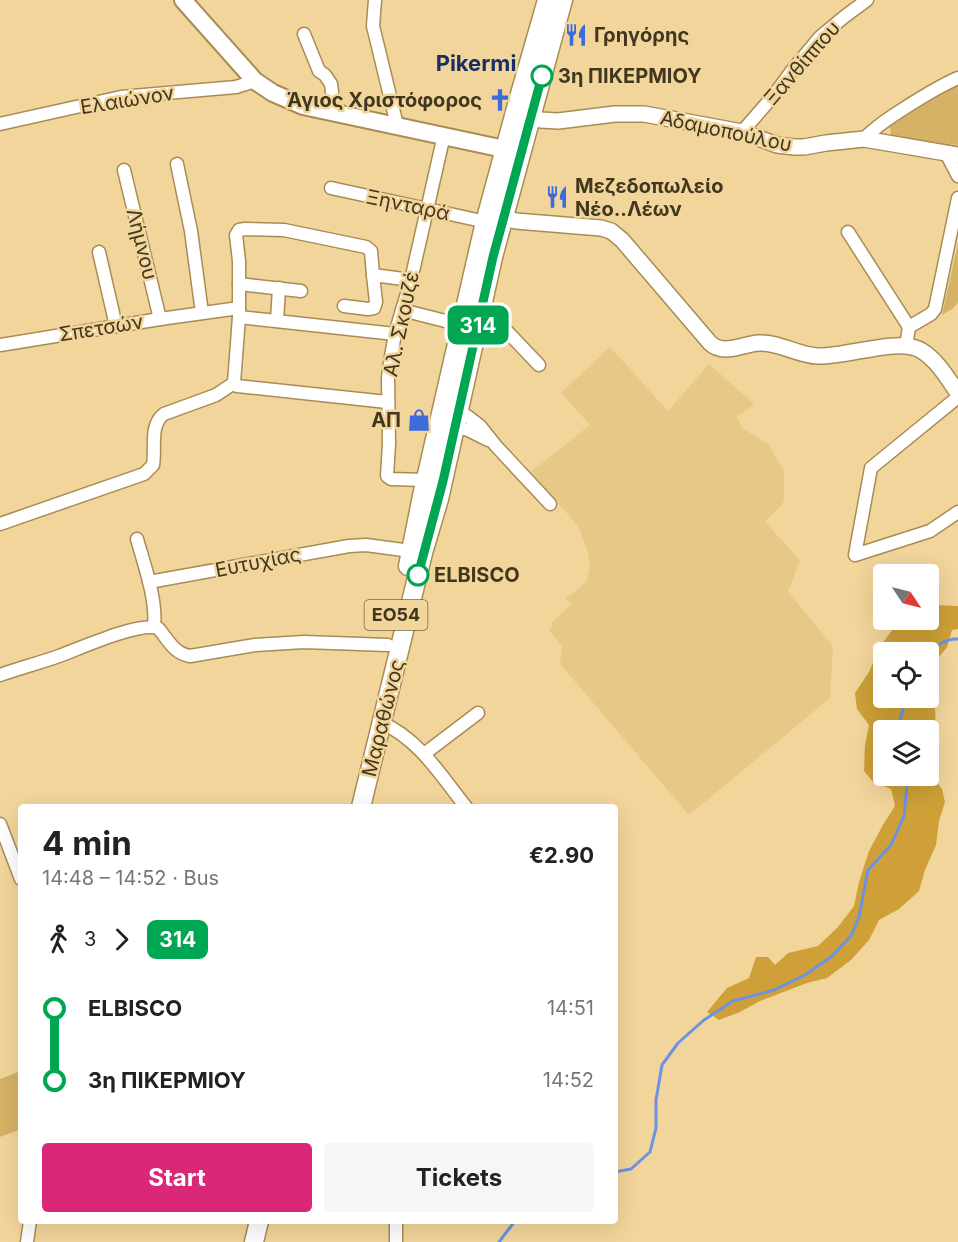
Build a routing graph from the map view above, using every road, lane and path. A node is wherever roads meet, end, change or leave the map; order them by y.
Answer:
1 (183, 0) edge
2 (375, 0) edge
3 (547, 0) edge
4 (563, 0) edge
5 (862, 1) edge
6 (304, 34) dead end
7 (958, 78) edge
8 (255, 81) junction
9 (524, 109) junction
10 (331, 112) junction
11 (0, 123) edge
12 (397, 125) junction
13 (742, 132) junction
14 (444, 135) junction
15 (864, 139) junction
16 (513, 151) junction
17 (952, 154) edge
18 (177, 164) dead end
19 (124, 170) dead end
20 (958, 176) edge
21 (331, 188) dead end
22 (958, 198) edge
23 (427, 209) junction
24 (494, 220) junction
25 (849, 232) dead end
26 (99, 252) dead end
27 (373, 274) junction
28 (411, 280) junction
29 (239, 284) junction
30 (279, 288) junction
31 (301, 291) dead end
32 (344, 306) dead end
33 (402, 310) junction
34 (202, 313) junction
35 (239, 313) junction
36 (480, 316) junction
37 (160, 319) junction
38 (276, 321) junction
39 (461, 325) junction
40 (116, 326) junction
41 (909, 327) junction
42 (395, 334) junction
43 (0, 345) edge
44 (906, 346) junction
45 (539, 364) dead end
46 (234, 383) junction
47 (958, 395) edge
48 (387, 402) junction
49 (449, 418) junction
50 (425, 480) junction
51 (550, 504) dead end
52 (958, 512) edge
53 (0, 524) edge
54 (137, 539) dead end
55 (411, 551) junction
56 (149, 582) junction
57 (154, 626) junction
58 (388, 645) junction
59 (0, 675) edge
60 (478, 713) dead end
61 (382, 723) junction
62 (424, 754) junction
63 (350, 804) edge
64 (362, 804) edge
65 (464, 804) edge
66 (0, 824) edge
67 (18, 871) edge
68 (30, 1224) edge
69 (246, 1224) edge
70 (258, 1224) edge
71 (396, 1224) edge
72 (27, 1242) edge
73 (242, 1242) edge
74 (254, 1242) edge
75 (396, 1242) edge

1 - 8 main road
2 - 12 street
3 - 9 main road, Μαραθώνος / ΕΟ54
4 - 9 main road, Μαραθώνος / ΕΟ54
5 - 13 street, Ξανθίππου
6 - 10 street
7 - 15 street
8 - 10 main road
8 - 11 street, Ελαιώνον
9 - 13 street, Αδαμοπούλου
9 - 16 main road, Μαραθώνος / ΕΟ54
10 - 12 main road
12 - 14 main road
13 - 15 street, Αδαμοπούλου
14 - 16 main road
14 - 23 street, Αλ. Σκουζέ
15 - 17 street, Αδαμοπούλου
16 - 24 main road, Μαραθώνος / ΕΟ54
17 - 20 street
18 - 34 street
19 - 37 street, Λήμνου
21 - 23 street, Ξηνταρά
22 - 41 street
23 - 24 street, Ξηνταρά
23 - 28 street, Αλ. Σκουζέ
24 - 36 main road, Μαραθώνος / ΕΟ54
24 - 39 main road, Μαραθώνος / ΕΟ54
24 - 44 street
25 - 41 street
26 - 40 street
27 - 28 street
27 - 29 street
27 - 32 street
28 - 33 street, Αλ. Σκουζέ
29 - 30 street
29 - 35 street
30 - 31 street
30 - 38 street
33 - 39 street
33 - 42 street, Αλ. Σκουζέ
34 - 35 street, Σπετσών
34 - 37 street, Σπετσών
35 - 38 street, Σπετσών
35 - 46 street
36 - 45 street
36 - 49 main road, Μαραθώνος / ΕΟ54
37 - 40 street, Σπετσών
38 - 42 street, Σπετσών
39 - 49 main road, Μαραθώνος / ΕΟ54
40 - 43 street, Σπετσών
41 - 44 street
42 - 48 street, Αλ. Σκουζέ
44 - 47 street
46 - 48 street
46 - 53 street
47 - 52 street
48 - 50 street, Αλ. Σκουζέ
49 - 50 main road, Μαραθώνος / ΕΟ54
49 - 51 street
49 - 61 main road, Μαραθώνος / ΕΟ54
50 - 55 main road, Μαραθώνος / ΕΟ54
54 - 56 street
55 - 56 street, Ευτυχίας
55 - 58 main road, Μαραθώνος / ΕΟ54
56 - 57 street
57 - 58 street
57 - 59 street
58 - 63 main road, Μαραθώνος / ΕΟ54
60 - 62 street
61 - 62 street
61 - 64 main road, Μαραθώνος / ΕΟ54
62 - 65 street
66 - 67 street
68 - 72 street
69 - 73 main road
70 - 74 main road
71 - 75 street

